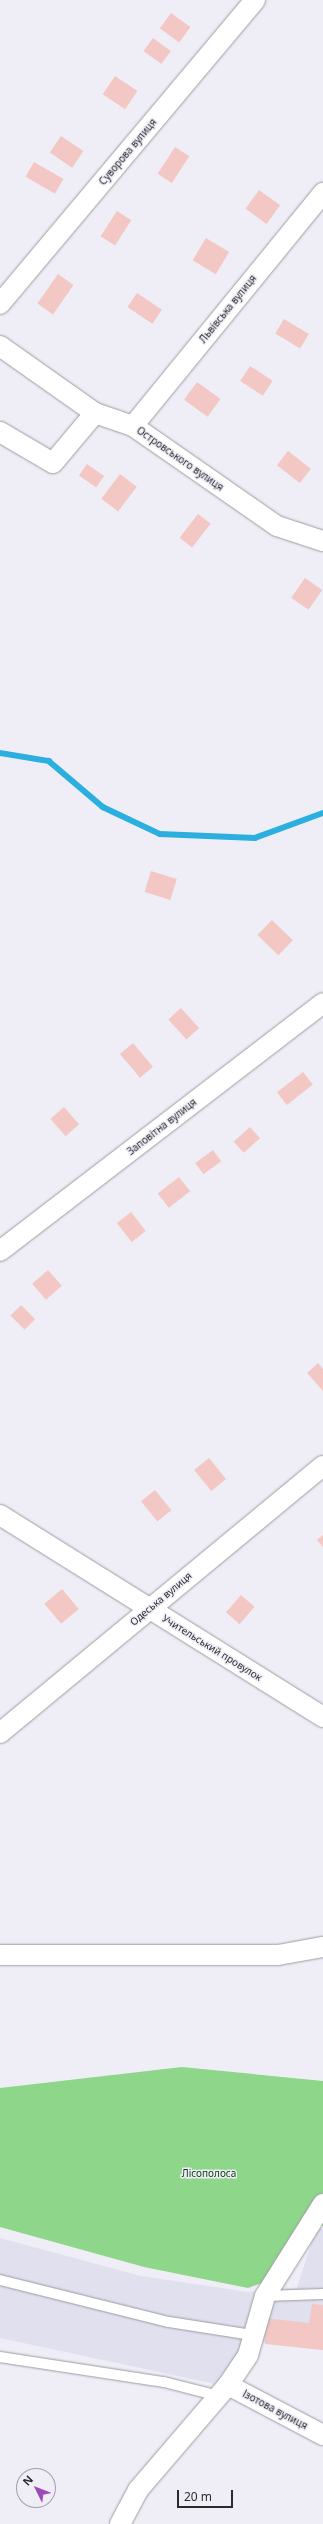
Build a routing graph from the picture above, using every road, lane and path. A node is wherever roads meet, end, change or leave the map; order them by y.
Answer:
1 (255, 0) edge
2 (323, 193) edge
3 (0, 304) edge
4 (0, 346) edge
5 (95, 413) junction
6 (133, 426) junction
7 (0, 432) edge
8 (323, 541) edge
9 (323, 1003) edge
10 (0, 1251) edge
11 (323, 1466) edge
12 (0, 1515) edge
13 (149, 1609) junction
14 (323, 1717) edge
15 (0, 1733) edge
16 (323, 1947) edge
17 (0, 1955) edge
18 (323, 2204) edge
19 (0, 2280) edge
20 (323, 2294) edge
21 (265, 2296) junction
22 (252, 2335) junction
23 (0, 2357) edge
24 (223, 2390) junction
25 (323, 2435) edge
26 (120, 2524) edge

1 - 3 street, Суворова вулиця
2 - 6 street, Львівська вулиця
4 - 5 street, Островського вулиця
5 - 6 street, Островського вулиця
5 - 7 street
6 - 8 street, Островського вулиця
9 - 10 street, Заповітна вулиця
11 - 13 street, Одеська вулиця
12 - 13 street, Учительський провулок
13 - 14 street, Учительський провулок
13 - 15 street, Одеська вулиця
16 - 17 street
18 - 21 street
19 - 22 lane
20 - 21 lane
21 - 22 street
22 - 24 street
23 - 24 lane
24 - 25 street, Ізотова вулиця
24 - 26 street

